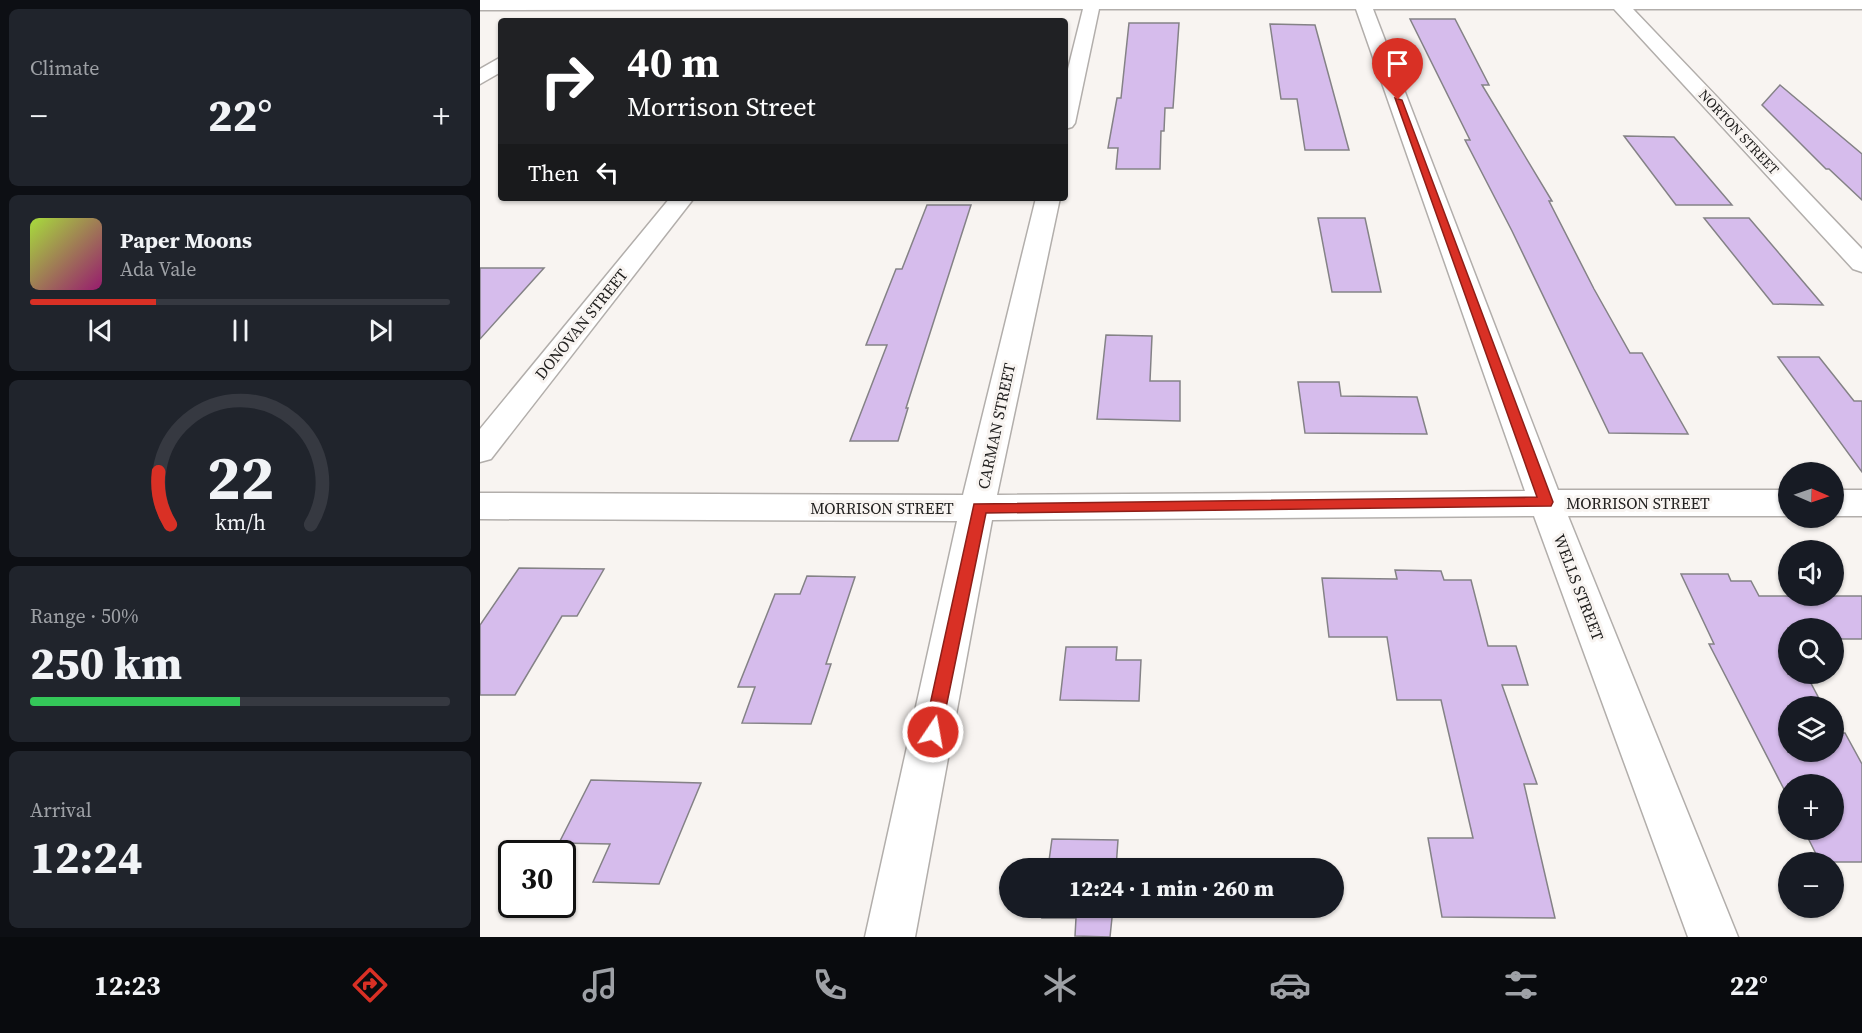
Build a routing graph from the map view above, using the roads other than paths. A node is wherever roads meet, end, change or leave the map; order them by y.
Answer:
1 (838, 2) edge
2 (1092, 2) edge
3 (1362, 2) edge
4 (1617, 2) edge
5 (583, 3) edge
6 (1862, 4) edge
7 (480, 5) edge
8 (562, 18) edge
9 (825, 18) edge
10 (498, 65) edge
11 (480, 78) edge
12 (1068, 110) edge
13 (680, 201) edge
14 (1047, 201) edge
15 (1862, 264) edge
16 (480, 451) edge
17 (1546, 502) junction
18 (1778, 503) edge
19 (1844, 503) edge
20 (1862, 504) edge
21 (480, 506) edge
22 (980, 508) junction
23 (890, 937) edge
24 (1713, 937) edge

1 - 2 street
1 - 5 street
1 - 9 street
2 - 3 street
2 - 12 street
3 - 4 street
3 - 17 street, WELLS STREET
4 - 6 street
4 - 15 street, NORTON STREET
5 - 7 street
5 - 8 street
10 - 11 street
13 - 16 street, DONOVAN STREET
14 - 22 street, CARMAN STREET
17 - 18 street, MORRISON STREET
17 - 22 street, MORRISON STREET
17 - 24 street, WELLS STREET
19 - 20 street
21 - 22 street, MORRISON STREET
22 - 23 street, CARMAN STREET

